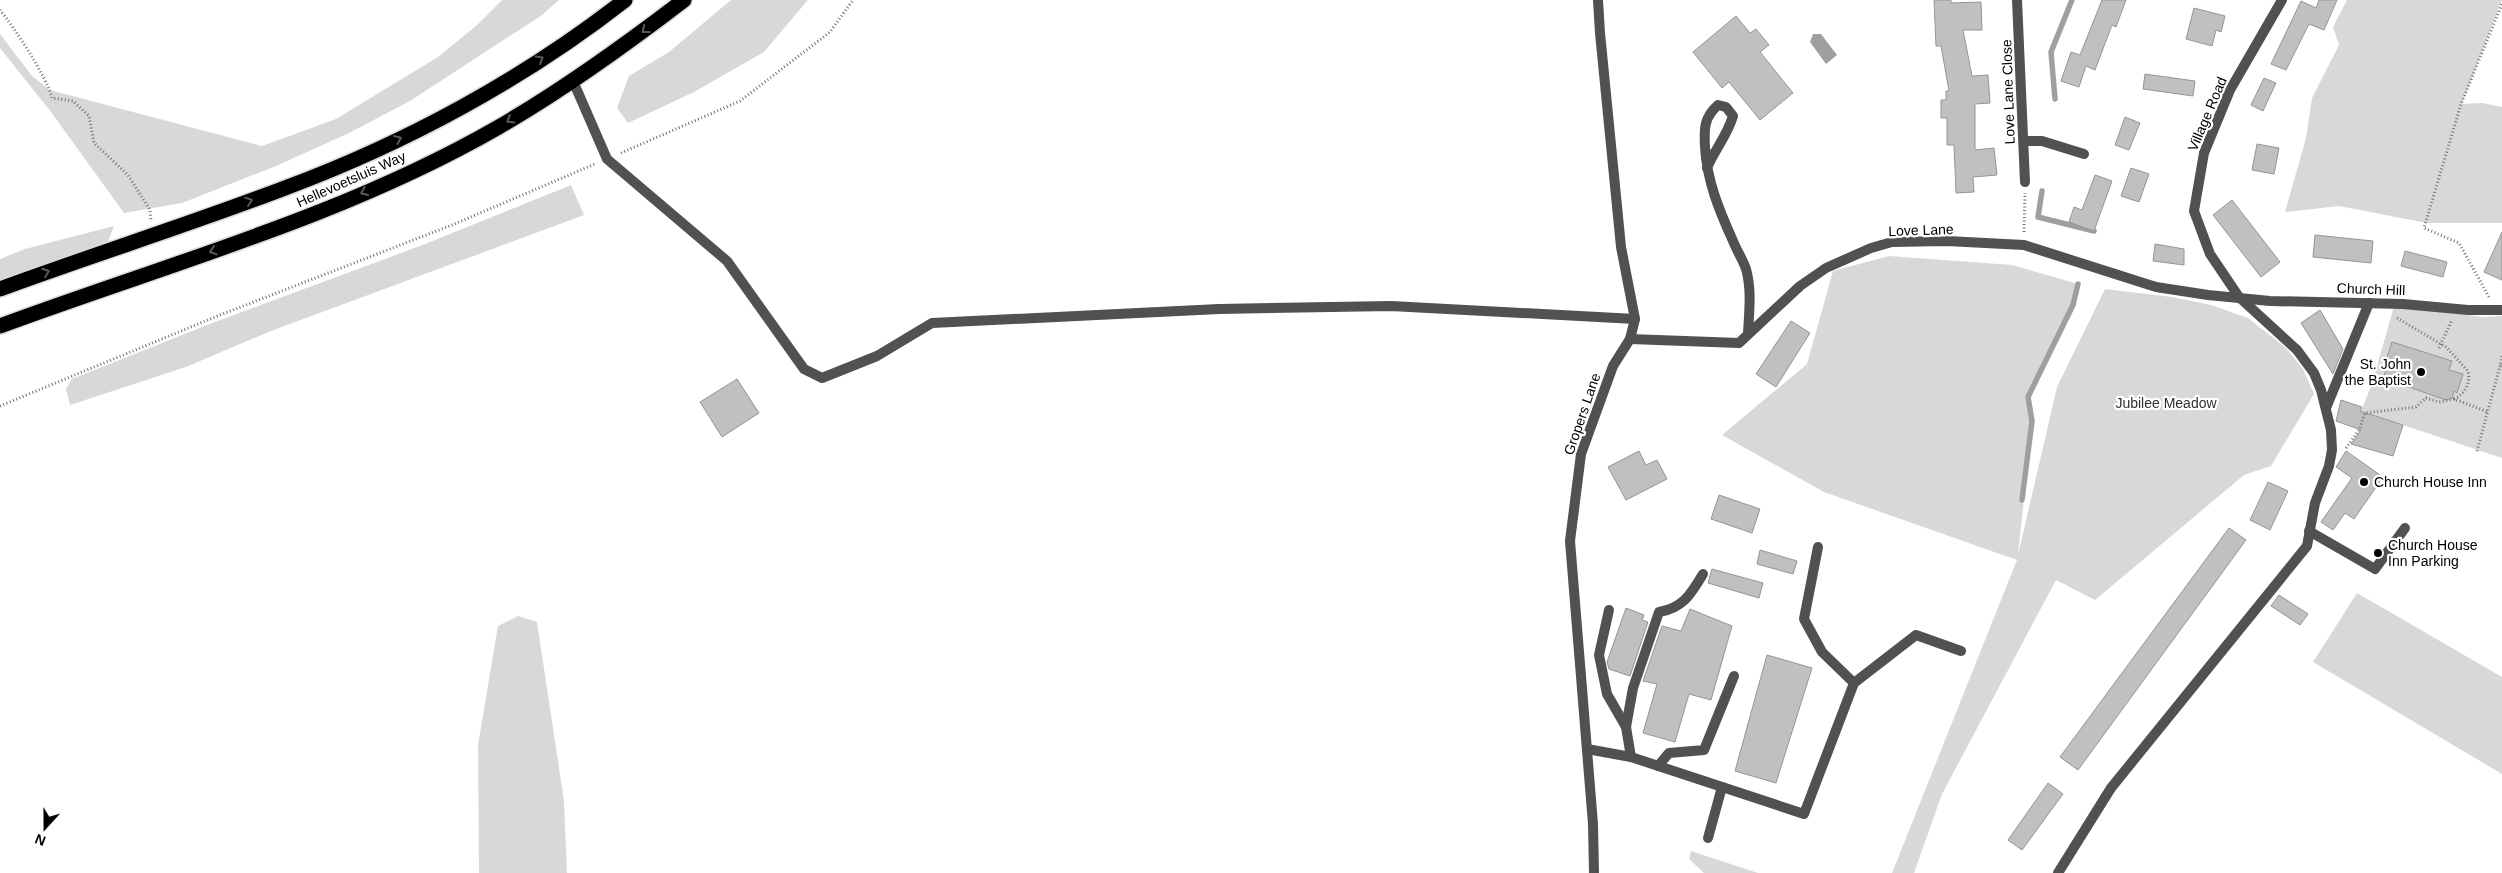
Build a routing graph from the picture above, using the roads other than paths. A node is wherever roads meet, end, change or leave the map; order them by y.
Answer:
1 (625, 0) edge
2 (684, 0) edge
3 (1598, 0) edge
4 (2016, 0) edge
5 (2282, 0) edge
6 (573, 81) junction
7 (2024, 142) junction
8 (2084, 154) dead end
9 (1707, 168) junction
10 (2025, 182) road end
11 (0, 289) edge
12 (2239, 297) junction
13 (2368, 305) junction
14 (2502, 310) edge
15 (1635, 319) junction
16 (0, 326) edge
17 (1748, 334) junction
18 (1630, 339) junction
19 (2326, 408) junction
20 (2405, 528) dead end
21 (2309, 531) junction
22 (1818, 547) dead end
23 (1703, 574) dead end
24 (1609, 610) dead end
25 (1961, 651) dead end
26 (1734, 676) dead end
27 (1854, 683) junction
28 (1626, 727) junction
29 (1587, 750) junction
30 (1631, 757) junction
31 (1658, 766) junction
32 (1722, 787) junction
33 (1708, 838) dead end
34 (1594, 873) edge
35 (2058, 873) edge

11 -> 1 highway, Hellevoetsluis Way
2 -> 6 highway, Hellevoetsluis Way
3 - 15 street, Gropers Lane
4 - 7 street, Love Lane Close
5 - 12 street, Village Road
6 - 15 street
6 -> 16 highway, Hellevoetsluis Way
7 - 8 street
7 - 10 street, Love Lane Close
9 - 9 street
9 - 17 street
12 - 13 street, Church Hill
12 - 17 street, Love Lane
12 - 19 street, Village Road
13 - 14 street, Church Hill
13 - 19 street
15 - 18 street, Gropers Lane
17 - 18 street, Love Lane
18 - 29 street, Gropers Lane
19 - 21 street, Village Road
20 - 21 street
21 - 35 street
22 - 27 street
23 - 28 street
24 - 28 street
25 - 27 street
26 - 31 street
27 - 32 street
28 - 30 street
29 - 30 street
29 - 34 street, Gropers Lane
30 - 31 street
31 - 32 street
32 - 33 street

